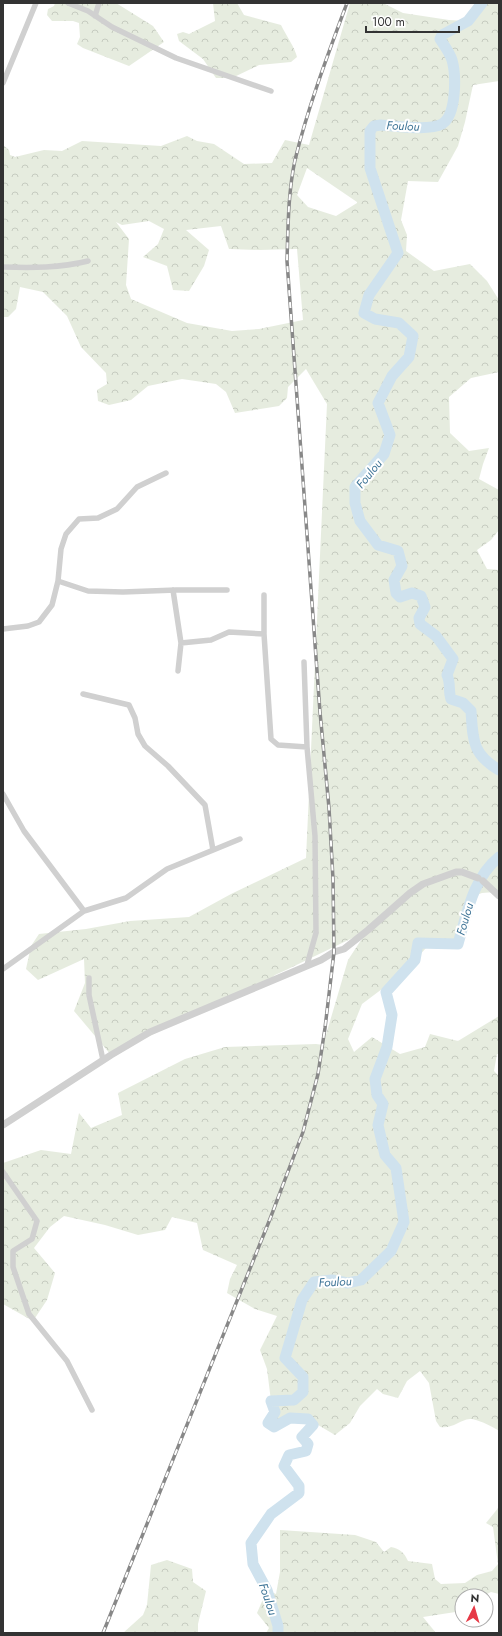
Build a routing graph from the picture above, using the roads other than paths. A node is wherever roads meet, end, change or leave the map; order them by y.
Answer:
1 (36, 3) edge
2 (68, 3) edge
3 (99, 3) edge
4 (95, 16) junction
5 (3, 83) edge
6 (271, 91) dead end
7 (88, 261) dead end
8 (3, 267) edge
9 (166, 473) dead end
10 (58, 581) junction
11 (173, 590) junction
12 (227, 590) dead end
13 (264, 595) dead end
14 (3, 629) edge
15 (264, 634) junction
16 (181, 643) junction
17 (304, 662) dead end
18 (178, 671) dead end
19 (83, 694) dead end
20 (307, 747) junction
21 (3, 794) edge
22 (240, 839) dead end
23 (213, 850) junction
24 (499, 896) edge
25 (84, 911) junction
26 (307, 965) junction
27 (3, 968) edge
28 (89, 978) dead end
29 (103, 1060) junction
30 (3, 1126) edge
31 (3, 1172) edge
32 (92, 1410) dead end

1 - 5 street
2 - 4 street
3 - 4 street
4 - 6 street
7 - 8 street
9 - 10 street
10 - 11 street
10 - 14 street
11 - 12 street
11 - 16 street
13 - 15 street
15 - 16 street
15 - 20 street
16 - 18 street
17 - 20 street
19 - 23 street
20 - 26 street
21 - 25 street
22 - 23 street
23 - 25 street
24 - 26 street
25 - 27 street
26 - 29 street
28 - 29 street
29 - 30 street
31 - 32 street

